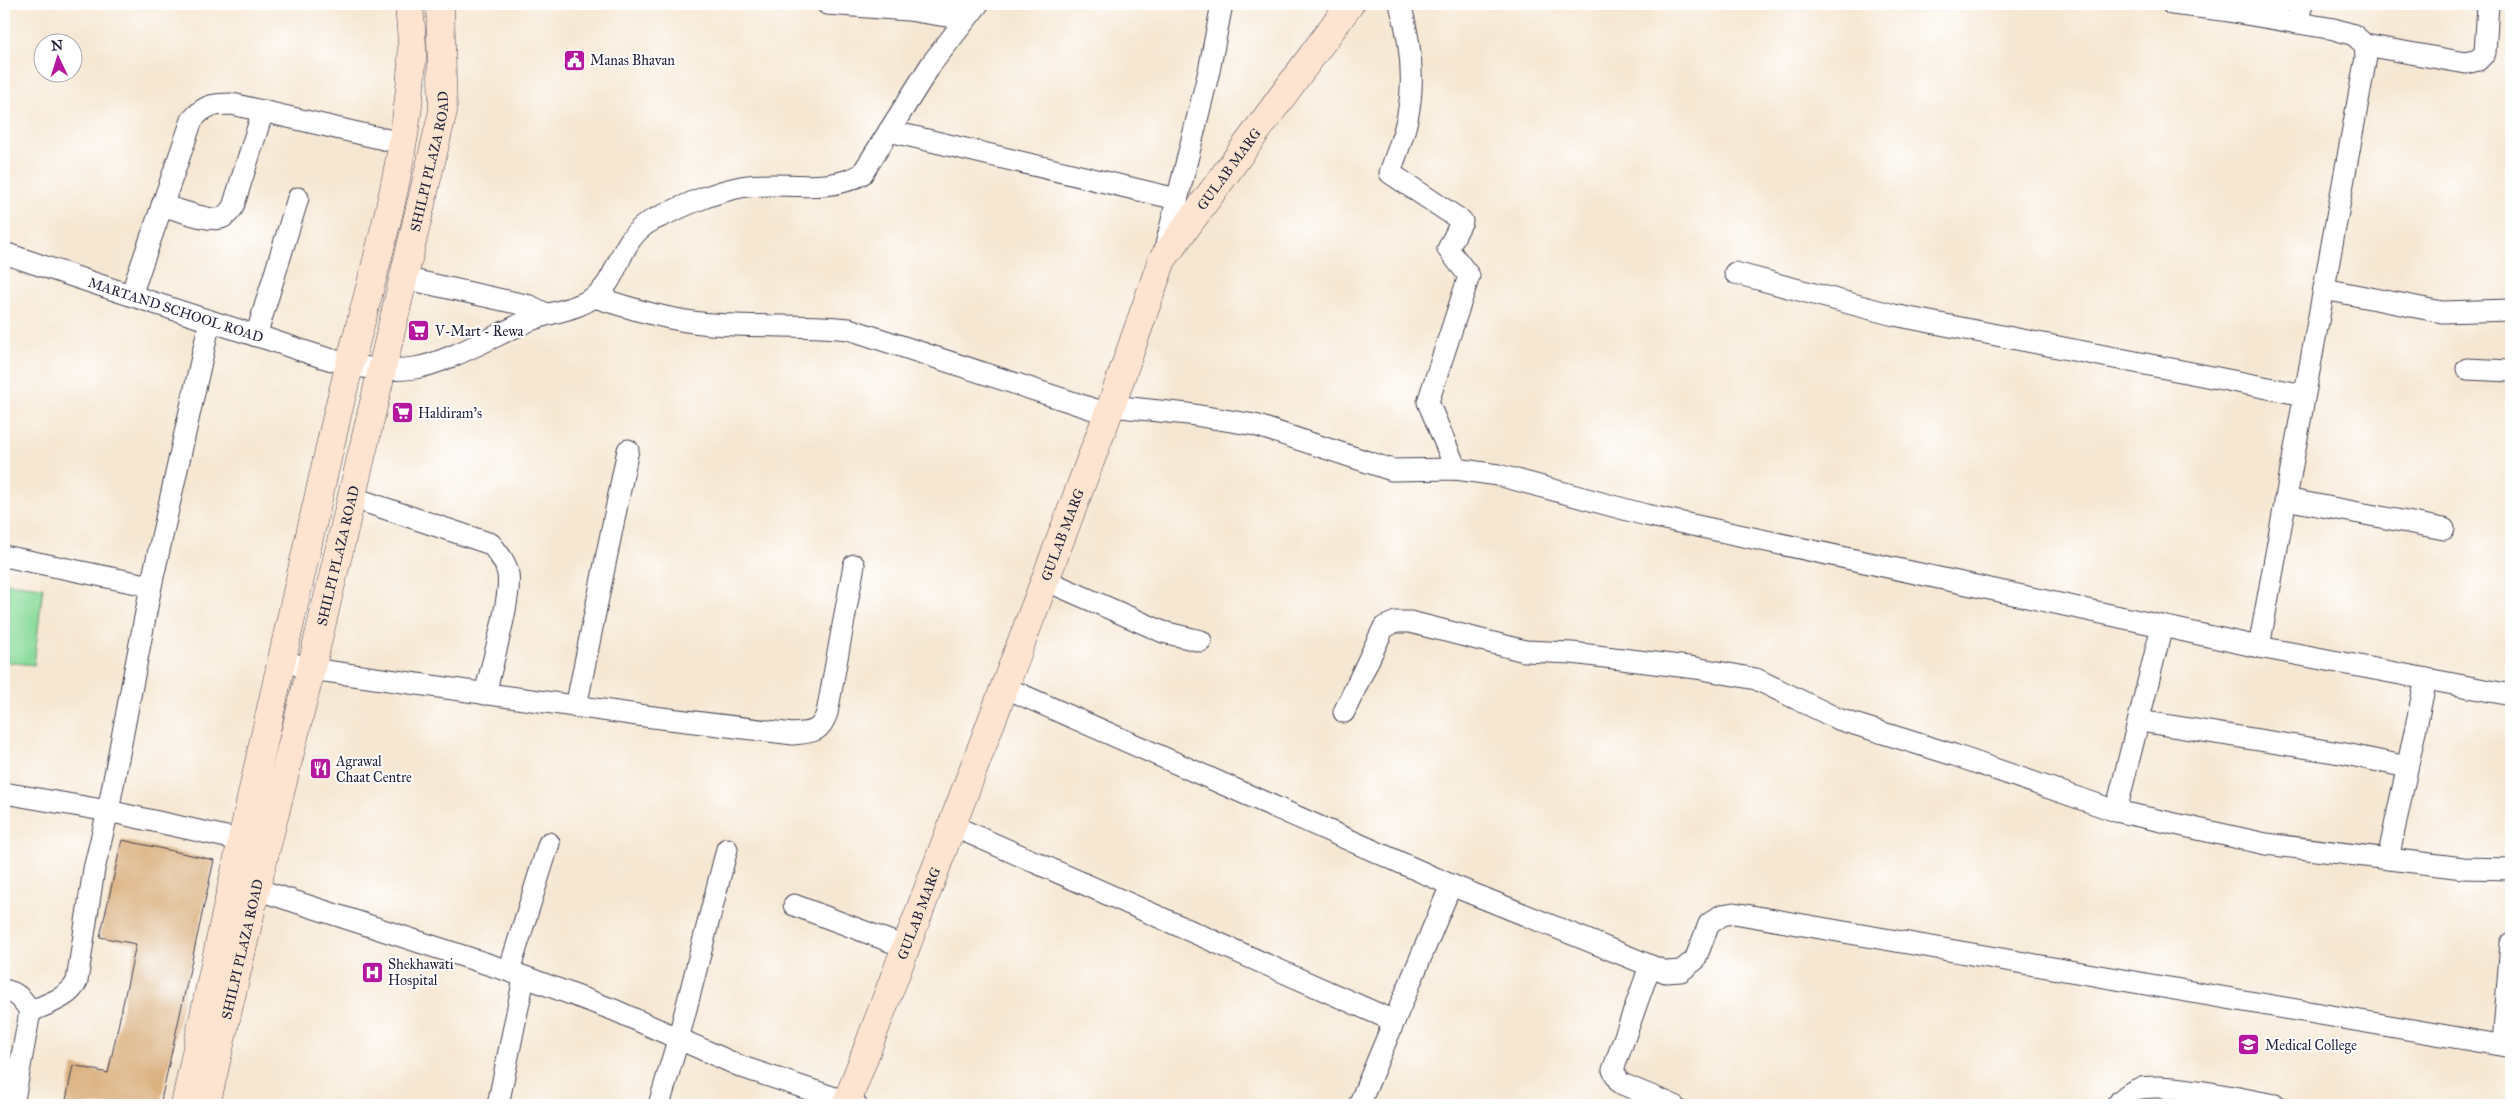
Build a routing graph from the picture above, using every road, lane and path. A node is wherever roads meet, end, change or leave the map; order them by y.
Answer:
1 (409, 4) edge
2 (440, 4) edge
3 (826, 4) edge
4 (1222, 4) edge
5 (1350, 4) edge
6 (1400, 4) edge
7 (2172, 4) edge
8 (2488, 4) edge
9 (971, 12) edge
10 (2299, 13) edge
11 (2365, 45) junction
12 (263, 111) junction
13 (889, 131) junction
14 (401, 143) junction
15 (298, 198) dead end
16 (1177, 199) junction
17 (162, 205) junction
18 (4, 253) edge
19 (1162, 260) junction
20 (1735, 273) dead end
21 (403, 278) junction
22 (2324, 289) junction
23 (131, 295) junction
24 (595, 297) junction
25 (2511, 310) edge
26 (546, 314) junction
27 (210, 321) junction
28 (256, 336) junction
29 (349, 364) junction
30 (2467, 369) dead end
31 (381, 370) junction
32 (2511, 370) edge
33 (2304, 394) junction
34 (1109, 410) junction
35 (628, 450) dead end
36 (1456, 469) junction
37 (352, 497) junction
38 (2286, 499) junction
39 (2444, 530) dead end
40 (4, 556) edge
41 (854, 565) dead end
42 (1045, 580) junction
43 (151, 586) junction
44 (2162, 626) junction
45 (1201, 641) dead end
46 (2259, 647) junction
47 (281, 660) junction
48 (311, 669) junction
49 (2426, 679) junction
50 (1004, 687) junction
51 (485, 694) junction
52 (2511, 695) edge
53 (576, 707) junction
54 (1344, 712) dead end
55 (2140, 721) junction
56 (2407, 767) junction
57 (4, 793) edge
58 (108, 811) junction
59 (2116, 811) junction
60 (951, 825) junction
61 (240, 840) junction
62 (549, 844) dead end
63 (727, 849) dead end
64 (2388, 859) junction
65 (2511, 869) edge
66 (1451, 885) junction
67 (256, 889) junction
68 (794, 905) dead end
69 (2511, 944) edge
70 (905, 948) junction
71 (1650, 966) junction
72 (516, 974) junction
73 (4, 990) edge
74 (30, 1012) junction
75 (1394, 1021) junction
76 (678, 1040) junction
77 (2507, 1045) edge
78 (850, 1104) edge
79 (13, 1105) edge
80 (185, 1105) edge
81 (206, 1105) edge
82 (498, 1105) edge
83 (659, 1105) edge
84 (1359, 1105) edge
85 (1673, 1105) edge
86 (2117, 1105) edge
87 (2276, 1105) edge

1 - 14 street, SHILPI PLAZA ROAD
2 - 21 street, SHILPI PLAZA ROAD
3 - 9 street
4 - 16 street
5 - 19 street, GULAB MARG
6 - 36 street
7 - 10 street
8 - 11 street
9 - 13 street
10 - 11 street
11 - 22 street
12 - 14 street
12 - 17 street
12 - 17 street
13 - 16 street
13 - 24 street
14 - 29 street, SHILPI PLAZA ROAD
15 - 28 street
16 - 19 street
17 - 23 street
18 - 23 street, MARTAND SCHOOL ROAD
19 - 34 street, GULAB MARG
20 - 33 street
21 - 26 street
21 - 31 street, SHILPI PLAZA ROAD
22 - 25 street
22 - 33 street
23 - 27 street, MARTAND SCHOOL ROAD
24 - 26 street, MARTAND SCHOOL ROAD
24 - 34 street
26 - 31 street, MARTAND SCHOOL ROAD
27 - 28 street, MARTAND SCHOOL ROAD
27 - 43 street
28 - 29 street, MARTAND SCHOOL ROAD
29 - 31 street, MARTAND SCHOOL ROAD
29 - 47 street, SHILPI PLAZA ROAD
30 - 32 street
31 - 37 street, SHILPI PLAZA ROAD
33 - 38 street
34 - 36 street
34 - 42 street, GULAB MARG
35 - 53 street
36 - 44 street
37 - 48 street, SHILPI PLAZA ROAD
37 - 51 street
38 - 39 street
38 - 46 street
40 - 43 street
41 - 53 street
42 - 45 street
42 - 50 street, GULAB MARG
43 - 58 street
44 - 46 street
44 - 55 street
46 - 49 street
47 - 48 street
47 - 61 street, SHILPI PLAZA ROAD
48 - 51 street
48 - 67 street, SHILPI PLAZA ROAD
49 - 52 street
49 - 56 street
50 - 60 street, GULAB MARG
50 - 66 street
51 - 53 street
54 - 59 street
55 - 56 street
55 - 59 street
56 - 64 street
57 - 58 street
58 - 61 street
58 - 74 street
59 - 64 street
60 - 70 street, GULAB MARG
60 - 75 street
61 - 80 street, SHILPI PLAZA ROAD
62 - 72 street
63 - 76 street
64 - 65 street
66 - 71 street
66 - 75 street
67 - 72 street
67 - 81 street, SHILPI PLAZA ROAD
68 - 70 street
69 - 77 street
70 - 78 street, GULAB MARG
71 - 77 street
71 - 85 street
72 - 76 street
72 - 82 street
73 - 74 street
74 - 79 street
75 - 84 street
76 - 78 street
76 - 83 street
86 - 87 street

